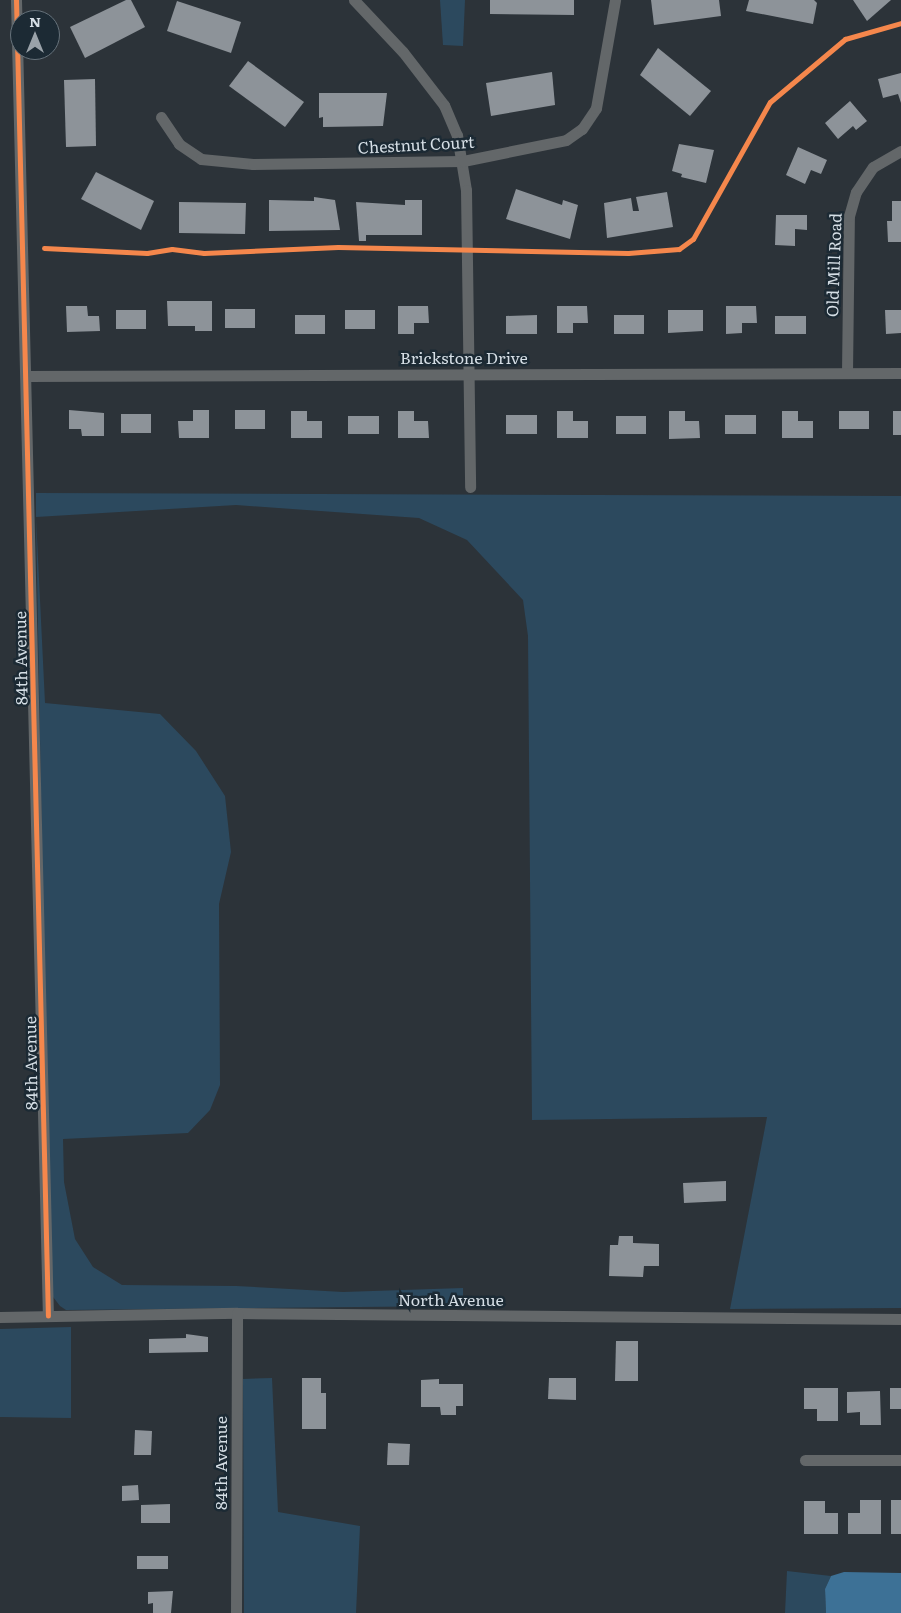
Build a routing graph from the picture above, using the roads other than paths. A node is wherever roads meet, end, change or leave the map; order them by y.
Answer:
1 (16, 0) edge
2 (354, 0) edge
3 (614, 0) edge
4 (161, 117) dead end
5 (901, 151) edge
6 (463, 161) junction
7 (468, 372) junction
8 (847, 373) junction
9 (901, 373) edge
10 (26, 376) junction
11 (470, 487) dead end
12 (237, 1313) junction
13 (48, 1316) junction
14 (0, 1317) edge
15 (901, 1319) edge
16 (805, 1460) dead end
17 (901, 1460) edge
18 (236, 1613) edge

1 - 10 street, 84th Avenue
2 - 6 street
3 - 6 street, Chestnut Court
4 - 6 street, Chestnut Court
5 - 8 street, Old Mill Road
6 - 7 street
7 - 8 street, Brickstone Drive
7 - 10 street, Brickstone Drive
7 - 11 street
8 - 9 street, Brickstone Drive
10 - 13 street, 84th Avenue
12 - 13 street, North Avenue
12 - 15 street, North Avenue
12 - 18 street, 84th Avenue
13 - 14 street, North Avenue
16 - 17 street

